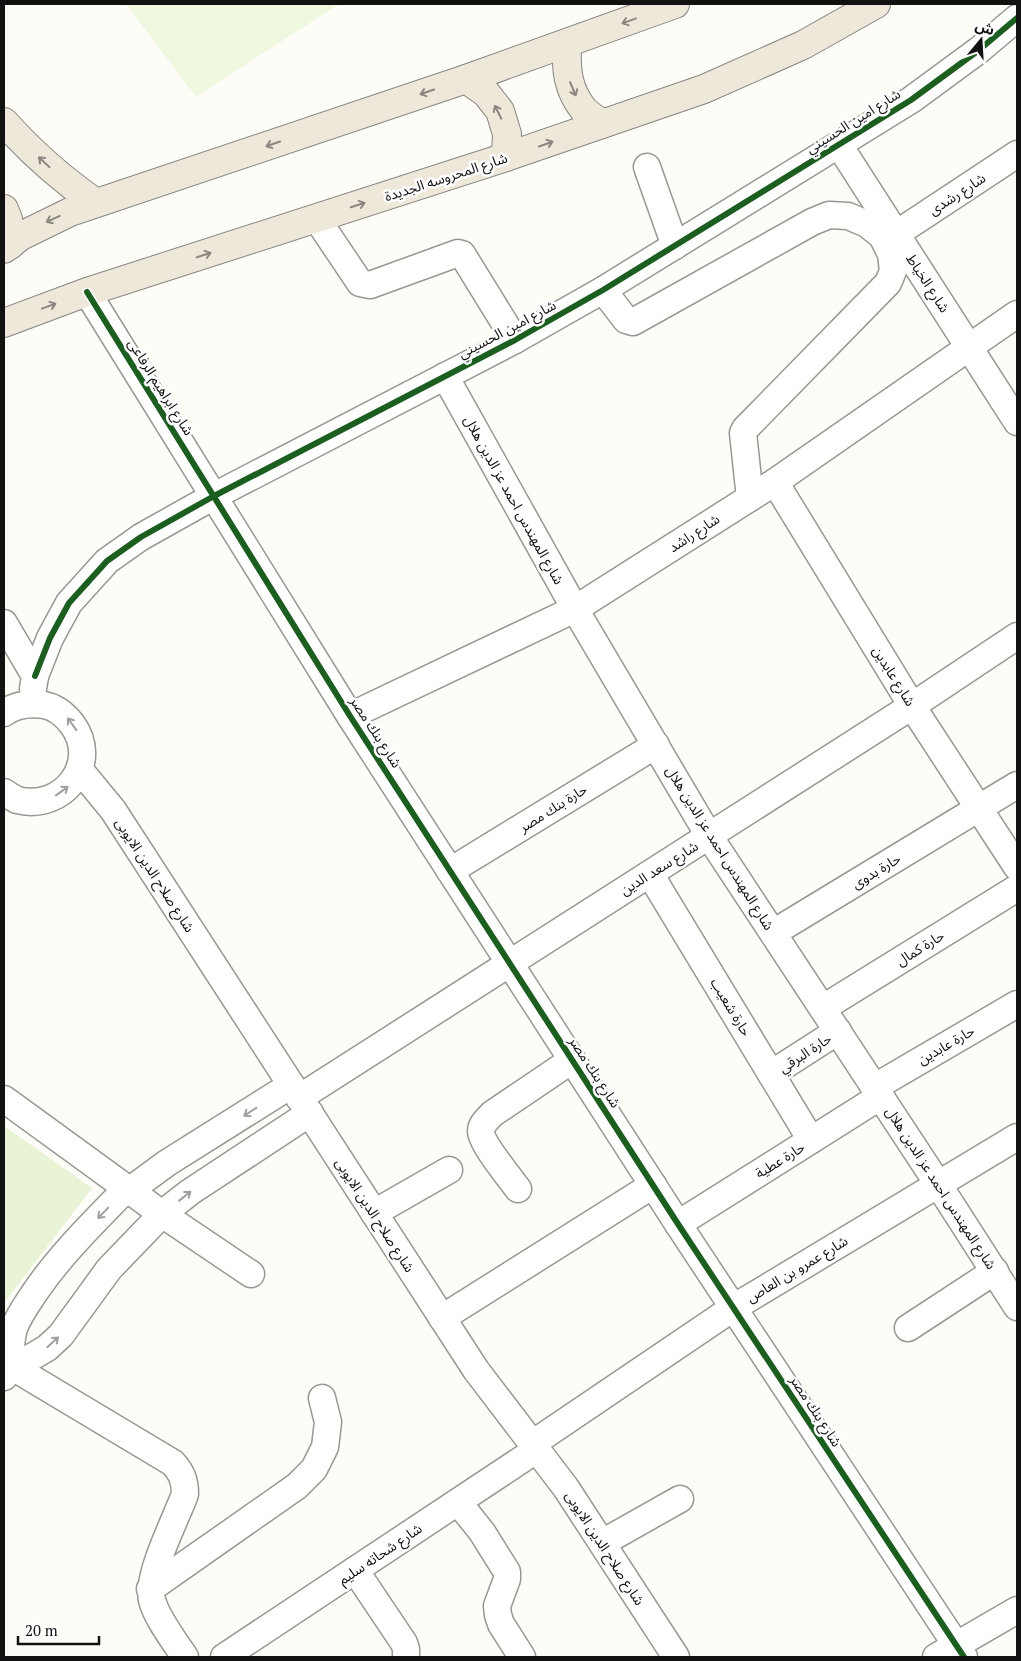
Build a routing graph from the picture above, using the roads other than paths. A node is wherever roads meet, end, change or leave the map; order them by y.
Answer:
1 (675, 4) edge
2 (876, 4) edge
3 (1017, 18) edge
4 (567, 44) junction
5 (466, 79) junction
6 (4, 122) edge
7 (602, 124) junction
8 (839, 145) junction
9 (1017, 154) edge
10 (506, 157) junction
11 (647, 167) dead end
12 (96, 203) junction
13 (4, 209) edge
14 (316, 219) junction
15 (896, 234) junction
16 (675, 246) junction
17 (7, 247) edge
18 (603, 290) junction
19 (87, 292) junction
20 (1017, 314) edge
21 (4, 323) edge
22 (515, 340) junction
23 (969, 347) junction
24 (445, 376) junction
25 (1017, 422) edge
26 (775, 482) junction
27 (214, 496) junction
28 (750, 498) junction
29 (575, 609) junction
30 (4, 625) edge
31 (1017, 636) edge
32 (35, 676) junction
33 (31, 703) junction
34 (912, 706) junction
35 (4, 713) edge
36 (350, 716) junction
37 (656, 745) junction
38 (80, 770) junction
39 (1017, 785) edge
40 (4, 792) edge
41 (35, 802) junction
42 (979, 808) junction
43 (4, 816) edge
44 (709, 836) junction
45 (1017, 867) edge
46 (450, 871) junction
47 (650, 874) junction
48 (1017, 888) edge
49 (774, 933) junction
50 (510, 963) junction
51 (1017, 1004) edge
52 (823, 1008) junction
53 (838, 1031) junction
54 (572, 1060) junction
55 (771, 1074) junction
56 (878, 1092) junction
57 (4, 1099) edge
58 (300, 1099) junction
59 (1017, 1137) edge
60 (811, 1140) junction
61 (449, 1170) dead end
62 (938, 1184) junction
63 (653, 1185) junction
64 (126, 1189) junction
65 (518, 1189) dead end
66 (374, 1213) junction
67 (162, 1214) junction
68 (678, 1224) junction
69 (994, 1271) junction
70 (251, 1274) dead end
71 (1017, 1307) edge
72 (733, 1308) junction
73 (442, 1318) junction
74 (908, 1328) dead end
75 (8, 1372) edge
76 (322, 1398) dead end
77 (534, 1447) junction
78 (680, 1499) dead end
79 (458, 1502) junction
80 (602, 1543) junction
81 (355, 1570) junction
82 (150, 1589) junction
83 (1017, 1610) edge
84 (952, 1653) edge
85 (185, 1657) edge
86 (224, 1657) edge
87 (406, 1657) edge
88 (522, 1657) edge
89 (676, 1657) edge

1 -> 4 main road
2 - 7 main road, شارع المحروسه الجديدة
3 - 8 street, شارع امين الحسيني
4 - 5 main road
4 -> 7 main road
10 -> 5 main road
5 -> 12 main road
12 -> 6 main road
10 -> 7 main road, شارع المحروسه الجديدة
8 - 15 street, شارع الخياط
8 - 16 street, شارع امين الحسيني
9 - 15 street, شارع رشدى
14 -> 10 main road, شارع المحروسه الجديدة
11 - 16 street
12 -> 17 main road
13 - 17 main road
19 -> 14 main road, شارع المحروسه الجديدة
14 - 22 street
15 - 23 street, شارع الخياط
16 - 18 street, شارع امين الحسيني
18 - 22 street, شارع امين الحسيني
18 - 28 street
21 -> 19 main road, شارع المحروسه الجديدة
19 - 27 street, شارع ابراهيم الرفاعى
20 - 23 street, شارع راشد
22 - 24 street, شارع امين الحسيني
23 - 25 street, شارع الخياط
23 - 26 street, شارع راشد
24 - 27 street, شارع امين الحسيني
24 - 29 street, شارع المهندس احمد عز الدين هلال
26 - 28 street, شارع راشد
26 - 34 street, شارع عابدين
27 - 32 street, شارع امين الحسيني
27 - 36 street, شارع بنك مصر
28 - 29 street, شارع راشد
29 - 36 street, شارع راشد
29 - 37 street, شارع المهندس احمد عز الدين هلال
30 - 32 street
31 - 34 street, شارع سعد الدين
32 - 33 street, شارع امين الحسيني
33 - 35 street
38 -> 33 street
34 - 42 street, شارع عابدين
34 - 44 street, شارع سعد الدين
36 - 46 street, شارع بنك مصر
37 - 44 street, شارع المهندس احمد عز الدين هلال
37 - 46 street, حارة بنك مصر
41 -> 38 street
38 - 58 street, شارع صلاح الدين الايوبى
39 - 42 street, حارة بدوى
40 - 41 street
41 - 43 street
42 - 45 street, شارع عابدين
42 - 49 street, حارة بدوى
44 - 47 street, شارع سعد الدين
44 - 49 street, شارع المهندس احمد عز الدين هلال
46 - 50 street, شارع بنك مصر
47 - 50 street, شارع سعد الدين
47 - 55 street, حارة شعيب
48 - 52 street, حارة كمال
49 - 52 street, شارع المهندس احمد عز الدين هلال
50 - 54 street, شارع بنك مصر
50 - 58 street, شارع سعد الدين
51 - 56 street, حارة عابدين
52 - 53 street, شارع المهندس احمد عز الدين هلال
53 - 55 street, حارة البرقي
53 - 56 street, شارع المهندس احمد عز الدين هلال
54 - 63 street, شارع بنك مصر
54 - 65 street
55 - 60 street, حارة شعيب
56 - 60 street, حارة عطية
56 - 62 street, شارع المهندس احمد عز الدين هلال
57 - 64 street
58 -> 64 street
58 - 66 street, شارع صلاح الدين الايوبى
67 -> 58 street
59 - 62 street, شارع عمرو بن العاص
60 - 68 street, حارة عطية
61 - 66 street
62 - 69 street, شارع المهندس احمد عز الدين هلال
62 - 72 street, شارع عمرو بن العاص
63 - 68 street, شارع بنك مصر
63 - 73 street
64 - 67 street
64 -> 75 street
66 - 73 street, شارع صلاح الدين الايوبى
67 - 70 street
75 -> 67 street
68 - 72 street, شارع بنك مصر
69 - 71 street, شارع المهندس احمد عز الدين هلال
69 - 74 street
72 - 77 street, شارع عمرو بن العاص
72 - 84 street, شارع بنك مصر
73 - 77 street, شارع صلاح الدين الايوبى
75 - 82 street
76 - 82 street
77 - 79 street, شارع شحاته سليم
77 - 80 street, شارع صلاح الدين الايوبى
78 - 80 street
79 - 81 street, شارع شحاته سليم
79 - 88 street
80 - 89 street, شارع صلاح الدين الايوبى
81 - 86 street, شارع شحاته سليم
81 - 87 street
82 - 85 street
83 - 84 street

